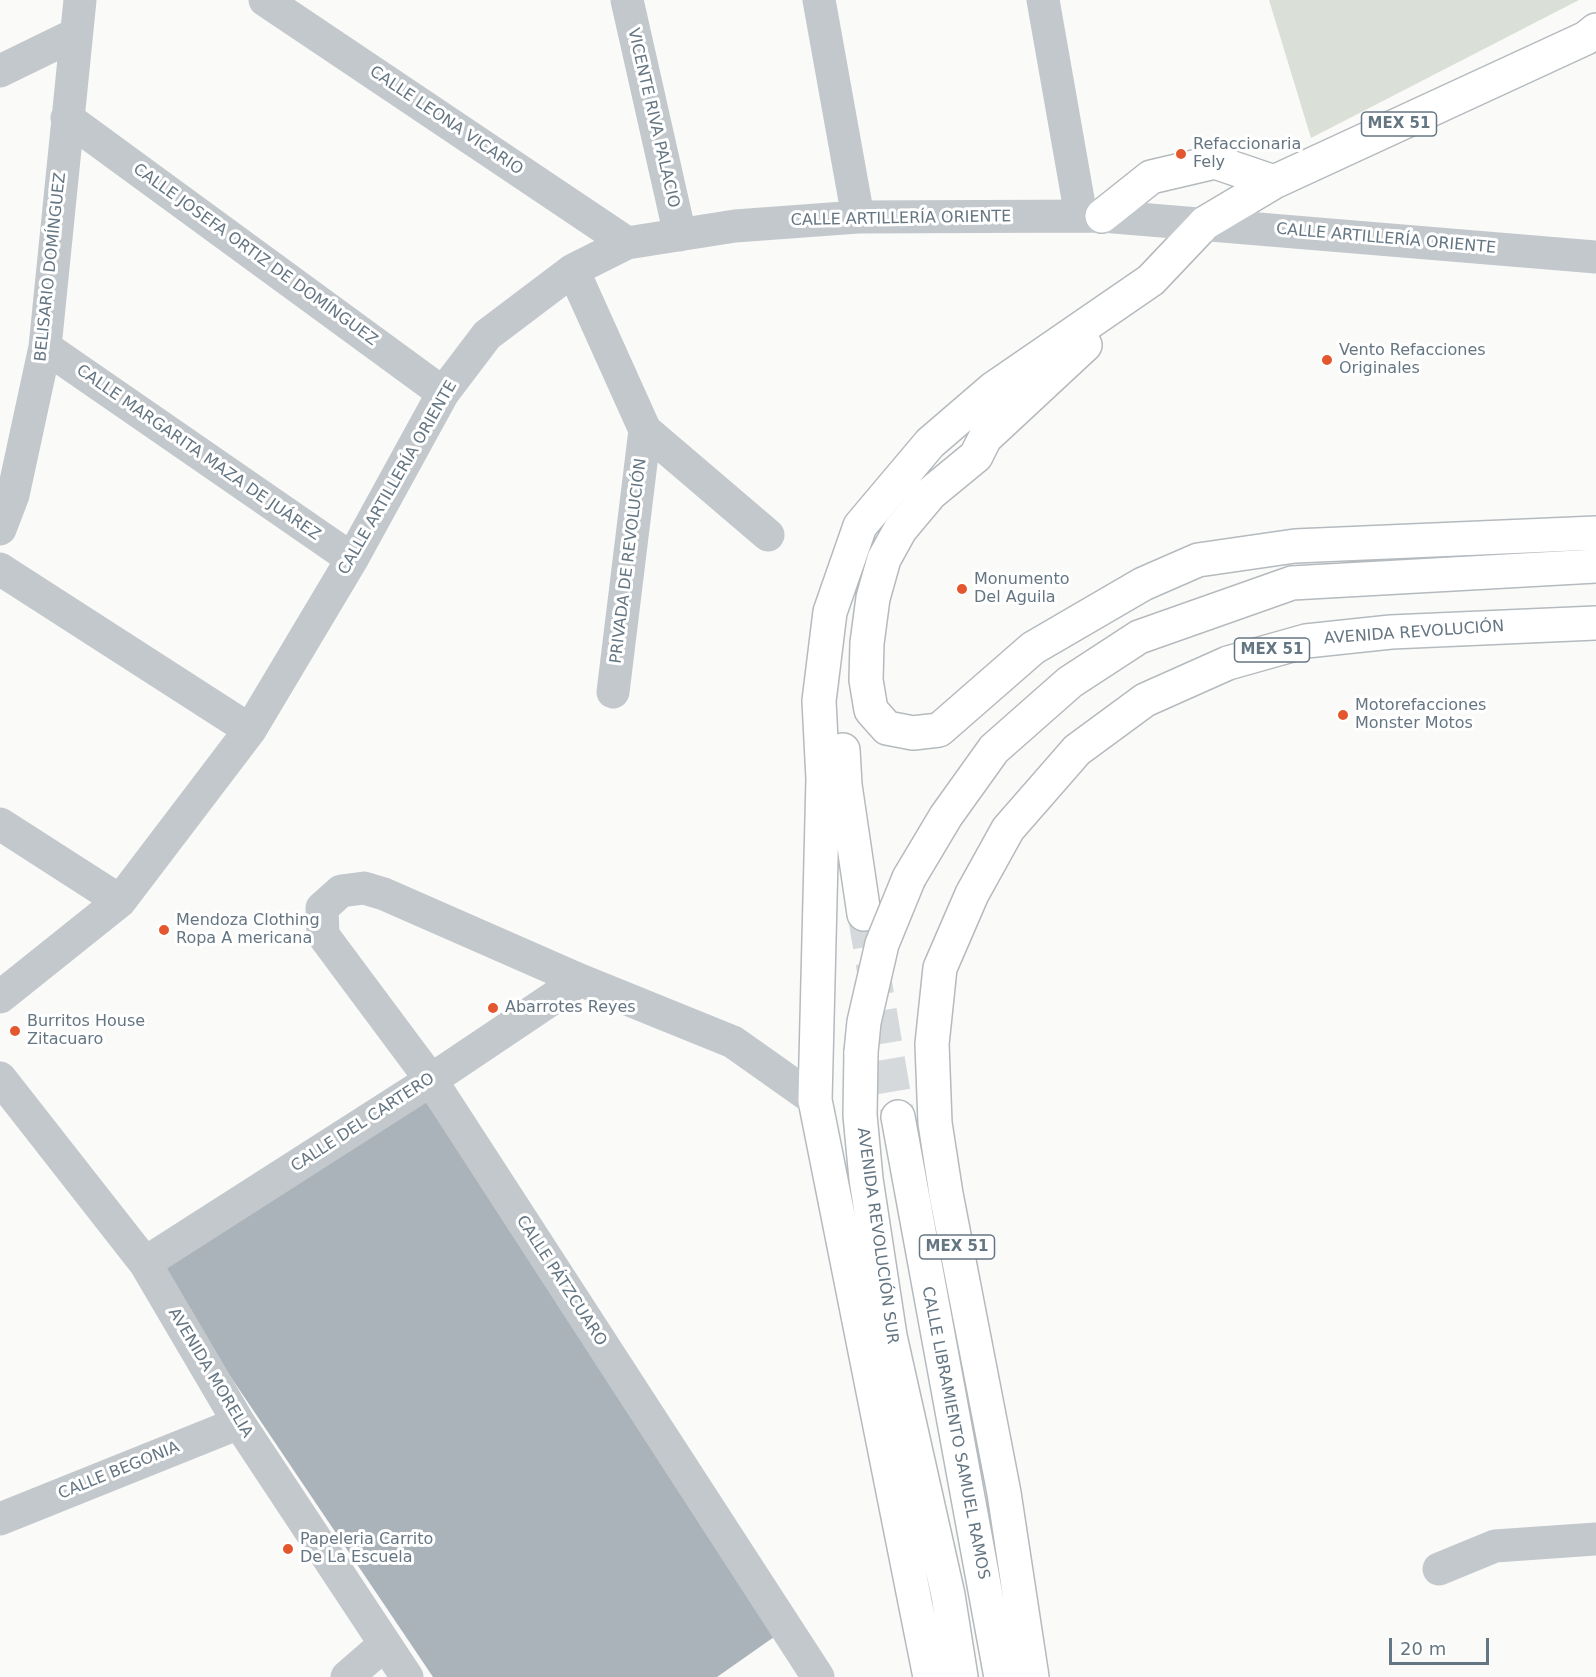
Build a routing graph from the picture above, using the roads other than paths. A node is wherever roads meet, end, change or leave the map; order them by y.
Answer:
1 (80, 0) edge
2 (265, 0) edge
3 (627, 0) edge
4 (819, 0) edge
5 (1043, 0) edge
6 (1596, 30) edge
7 (76, 34) junction
8 (0, 72) edge
9 (67, 118) junction
10 (1274, 182) junction
11 (1091, 216) junction
12 (858, 217) junction
13 (1205, 223) junction
14 (680, 236) junction
15 (627, 243) junction
16 (1596, 257) edge
17 (573, 270) junction
18 (1151, 280) junction
19 (45, 347) junction
20 (443, 393) junction
21 (645, 430) junction
22 (985, 438) junction
23 (6, 484) edge
24 (0, 529) edge
25 (1596, 533) edge
26 (768, 535) dead end
27 (352, 559) junction
28 (1596, 566) edge
29 (0, 569) edge
30 (1596, 623) edge
31 (613, 692) dead end
32 (250, 730) junction
33 (0, 824) edge
34 (120, 901) junction
35 (864, 914) tunnel mouth
36 (580, 980) junction
37 (0, 997) edge
38 (431, 1080) junction
39 (2, 1084) edge
40 (815, 1100) junction
41 (898, 1117) tunnel mouth
42 (145, 1263) junction
43 (239, 1423) junction
44 (0, 1519) edge
45 (1596, 1539) edge
46 (1439, 1569) dead end
47 (385, 1644) junction
48 (347, 1677) edge
49 (407, 1677) edge
50 (818, 1677) edge
51 (930, 1677) edge
52 (961, 1677) edge
53 (1001, 1677) edge
54 (1032, 1677) edge

1 - 7 street, BELISARIO DOMÍNGUEZ
2 - 15 street, CALLE LEONA VICARIO
3 - 14 street, VICENTE RIVA PALACIO
4 - 12 street
5 - 11 street
6 - 10 main road, MEX 51
7 - 8 street
7 - 9 street, BELISARIO DOMÍNGUEZ
9 - 19 street, BELISARIO DOMÍNGUEZ
9 - 20 street, CALLE JOSEFA ORTIZ DE DOMÍNGUEZ
10 - 11 main road
10 - 13 main road, MEX 51
11 - 12 street, CALLE ARTILLERÍA ORIENTE
11 - 13 street, CALLE ARTILLERÍA ORIENTE
12 - 14 street, CALLE ARTILLERÍA ORIENTE
13 - 16 street, CALLE ARTILLERÍA ORIENTE
13 - 18 main road, MEX 51
14 - 15 street, CALLE ARTILLERÍA ORIENTE
15 - 17 street, CALLE ARTILLERÍA ORIENTE
17 - 20 street, CALLE ARTILLERÍA ORIENTE
17 - 21 street, PRIVADA DE REVOLUCIÓN
18 - 22 main road
18 - 40 main road, MEX 51
19 - 23 street, BELISARIO DOMÍNGUEZ
19 - 27 street, CALLE MARGARITA MAZA DE JUÁREZ
20 - 27 street, CALLE ARTILLERÍA ORIENTE
21 - 26 street, PRIVADA DE REVOLUCIÓN
21 - 31 street, PRIVADA DE REVOLUCIÓN
22 - 25 main road
22 - 35 main road
23 - 24 street, BELISARIO DOMÍNGUEZ
27 - 32 street, CALLE ARTILLERÍA ORIENTE
28 - 52 main road, AVENIDA REVOLUCIÓN SUR, bridge
29 - 32 street
30 - 54 main road, AVENIDA REVOLUCIÓN / MEX 51
32 - 34 street, CALLE ARTILLERÍA ORIENTE
33 - 34 street
34 - 37 street, CALLE ARTILLERÍA ORIENTE
36 - 38 street, CALLE DEL CARTERO
36 - 38 street, CALLE PÁTZCUARO
36 - 40 street
38 - 42 street, CALLE DEL CARTERO
38 - 50 street, CALLE PÁTZCUARO
39 - 42 street, AVENIDA MORELIA
40 - 51 main road
41 - 53 main road, CALLE LIBRAMIENTO SAMUEL RAMOS / MEX 51
42 - 43 street, AVENIDA MORELIA
43 - 44 street, CALLE BEGONIA
43 - 47 street, AVENIDA MORELIA
45 - 46 street
47 - 48 street
47 - 49 street, AVENIDA MORELIA

